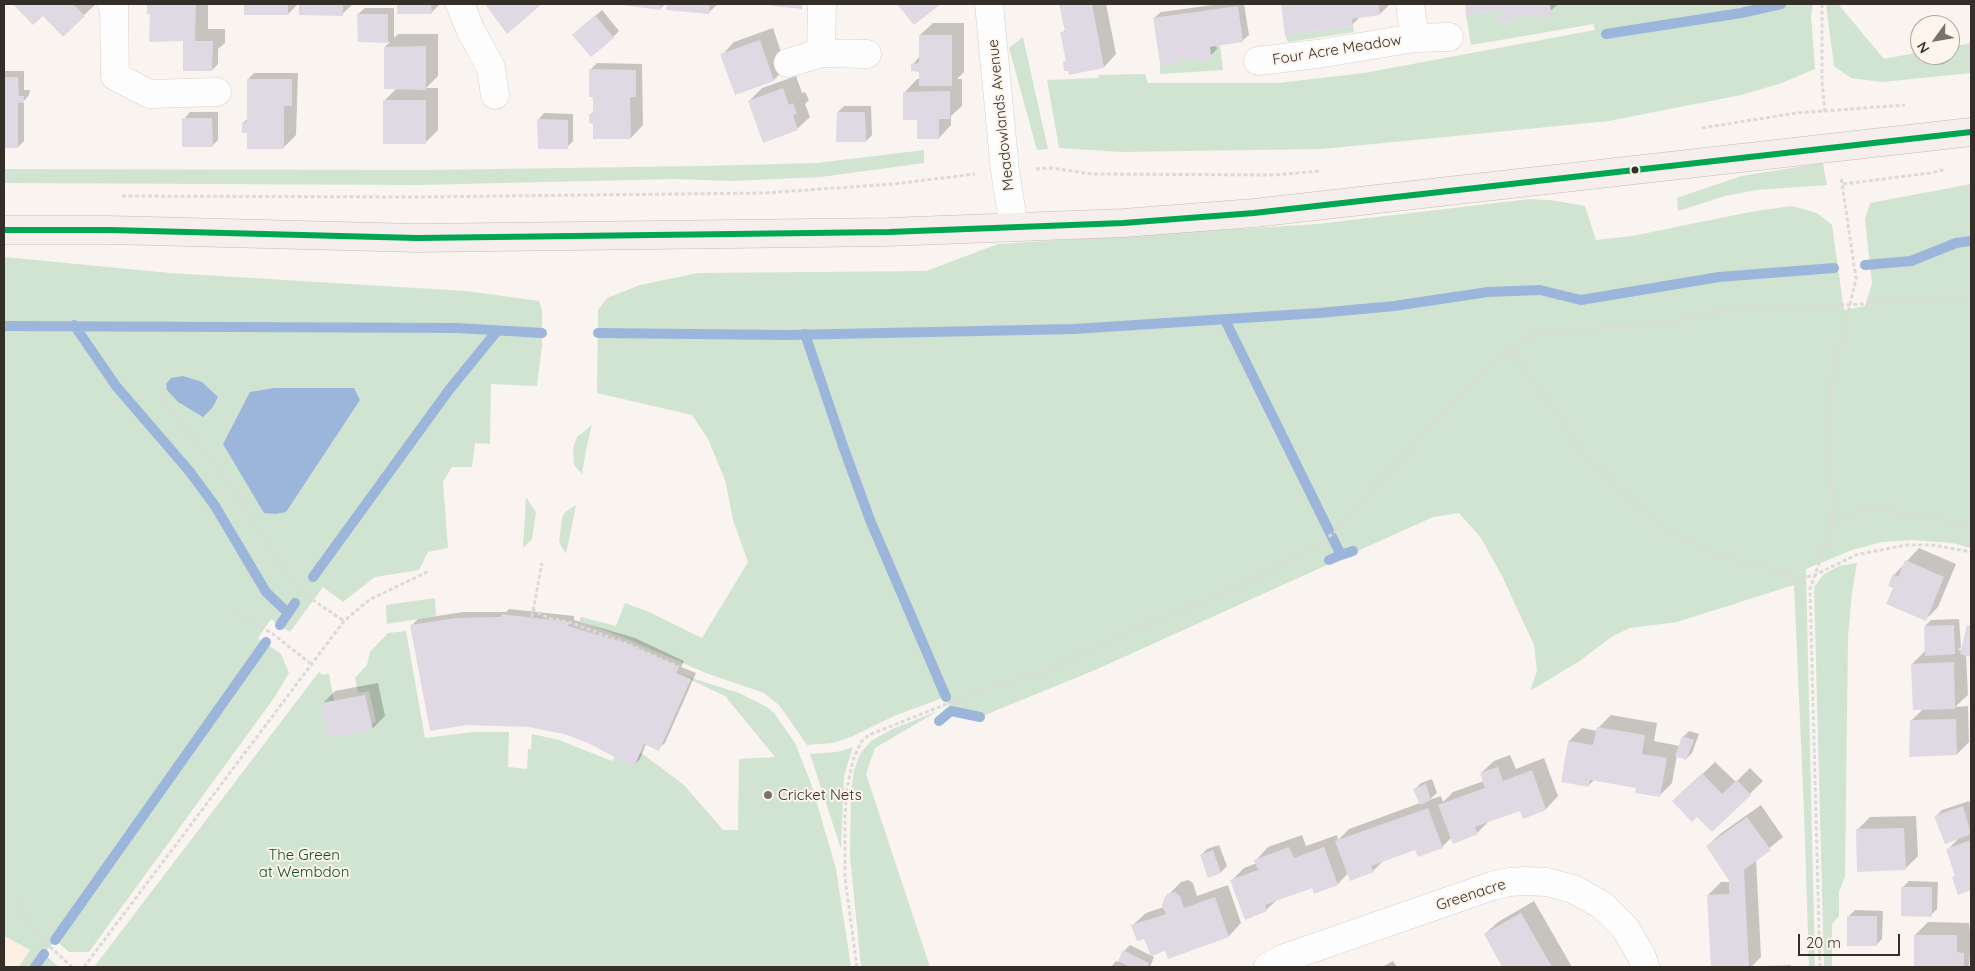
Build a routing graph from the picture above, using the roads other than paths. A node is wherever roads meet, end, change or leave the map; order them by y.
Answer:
1 (460, 4) edge
2 (822, 4) edge
3 (989, 4) edge
4 (1410, 4) edge
5 (113, 5) edge
6 (1449, 37) dead end
7 (1415, 38) junction
8 (821, 53) junction
9 (867, 54) dead end
10 (1258, 61) dead end
11 (788, 63) dead end
12 (218, 92) dead end
13 (495, 95) dead end
14 (1971, 132) edge
15 (1014, 227) junction
16 (4, 230) edge
17 (1268, 967) edge
18 (1645, 967) edge

1 - 13 street
2 - 8 street
3 - 15 street, Meadowlands Avenue
4 - 7 street, Four Acre Meadow
5 - 12 street
6 - 7 street, Four Acre Meadow
7 - 10 street, Four Acre Meadow
8 - 9 street
8 - 11 street
14 - 15 main road
15 - 16 main road
17 - 18 street, Greenacre

